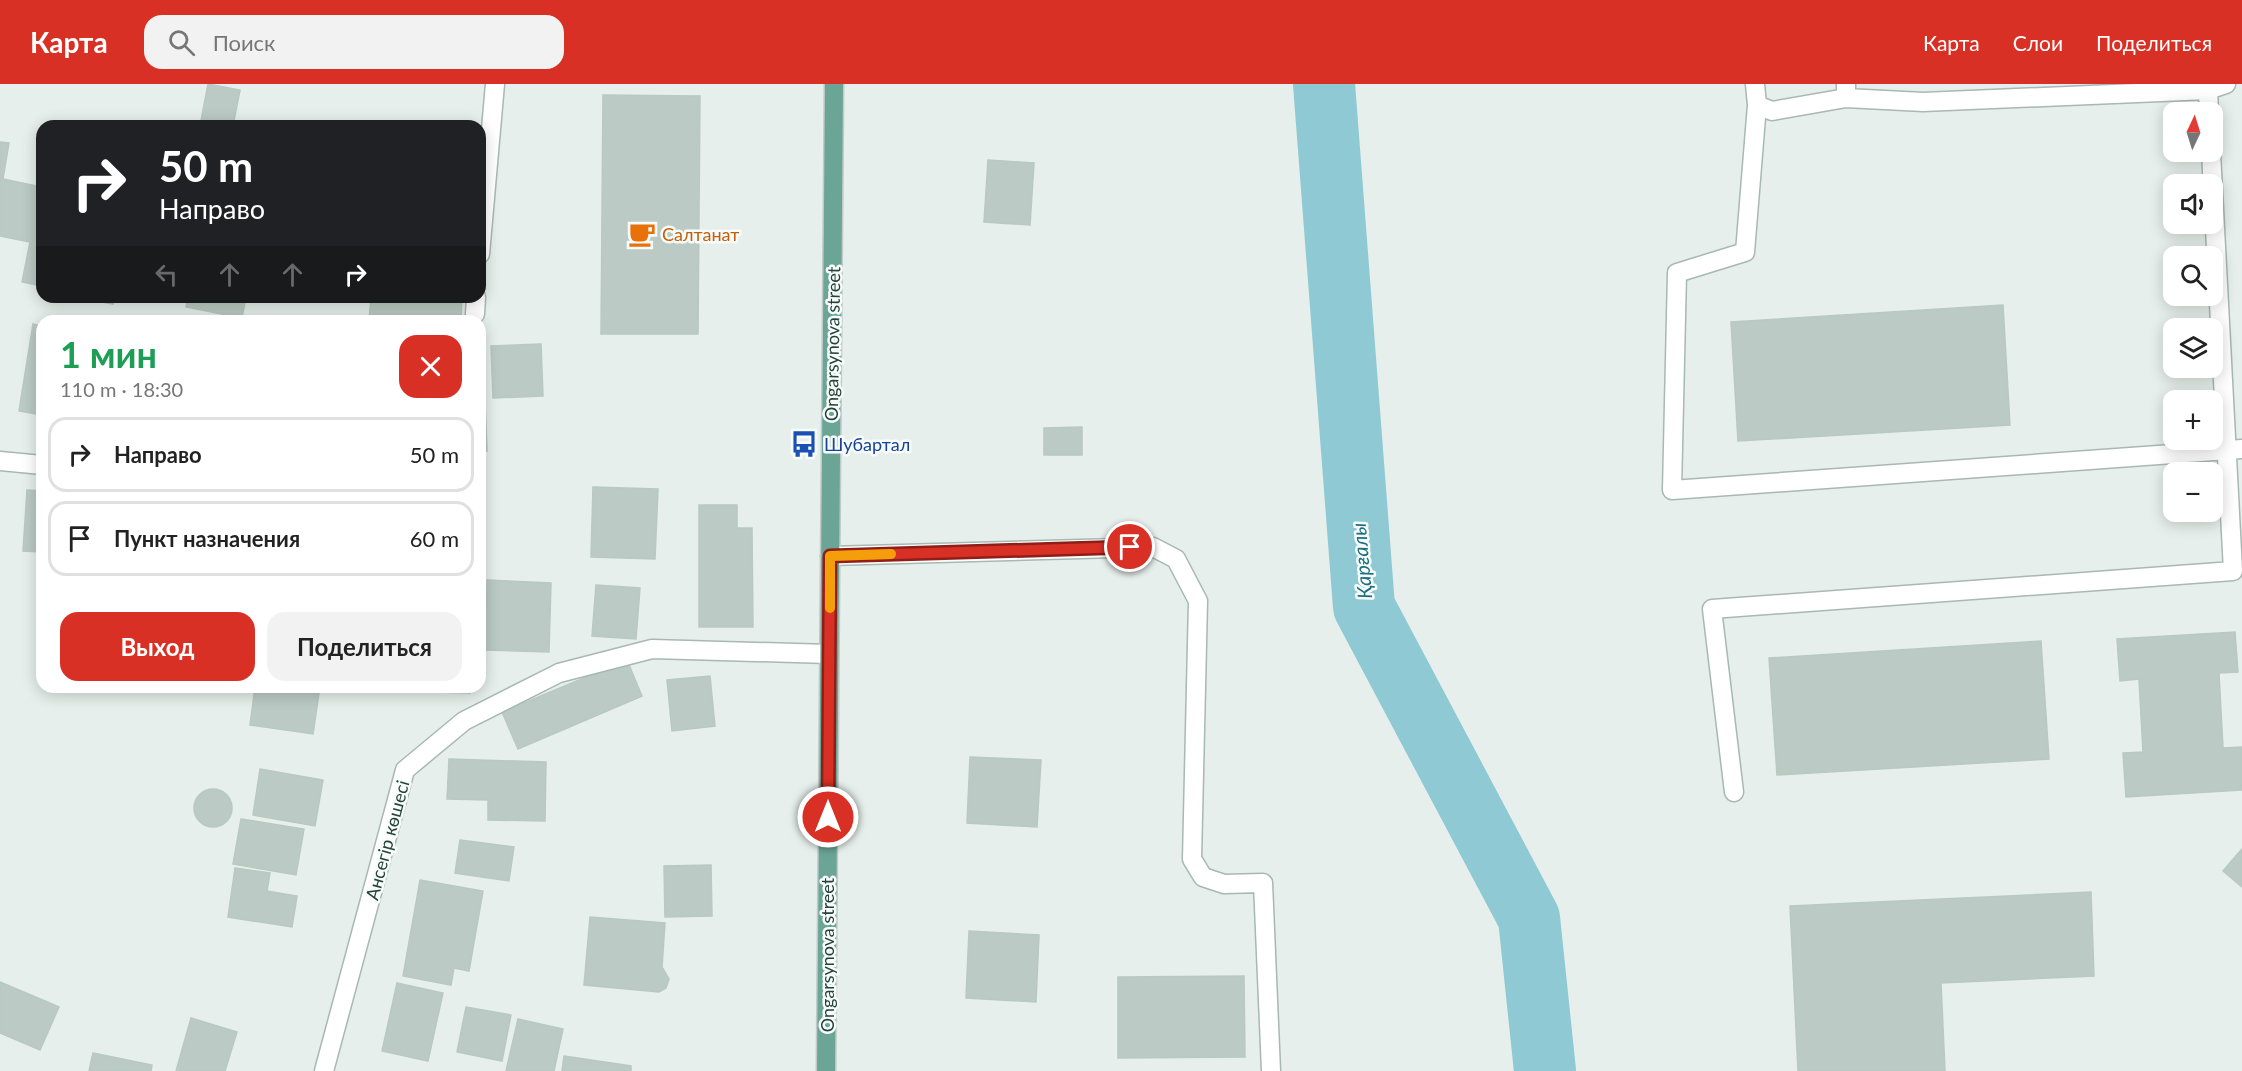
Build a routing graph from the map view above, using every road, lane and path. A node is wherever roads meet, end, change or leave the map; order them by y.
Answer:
1 (495, 84) edge
2 (834, 84) edge
3 (1755, 84) edge
4 (2226, 84) edge
5 (2208, 90) junction
6 (1846, 91) edge
7 (2209, 102) edge
8 (1756, 105) junction
9 (2212, 162) edge
10 (486, 186) edge
11 (2234, 450) edge
12 (0, 460) edge
13 (36, 464) edge
14 (830, 556) junction
15 (829, 654) junction
16 (1734, 792) dead end
17 (324, 1071) edge
18 (826, 1071) edge
19 (1271, 1071) edge

1 - 10 street
2 - 14 main road, Ongarsynova street
3 - 8 street
4 - 5 street
5 - 6 street
5 - 7 street
6 - 8 street
8 - 11 street
9 - 11 street
11 - 16 street
12 - 13 street
14 - 15 main road, Ongarsynova street
14 - 19 street
15 - 17 street, Ансегір көшесі
15 - 18 main road, Ongarsynova street

